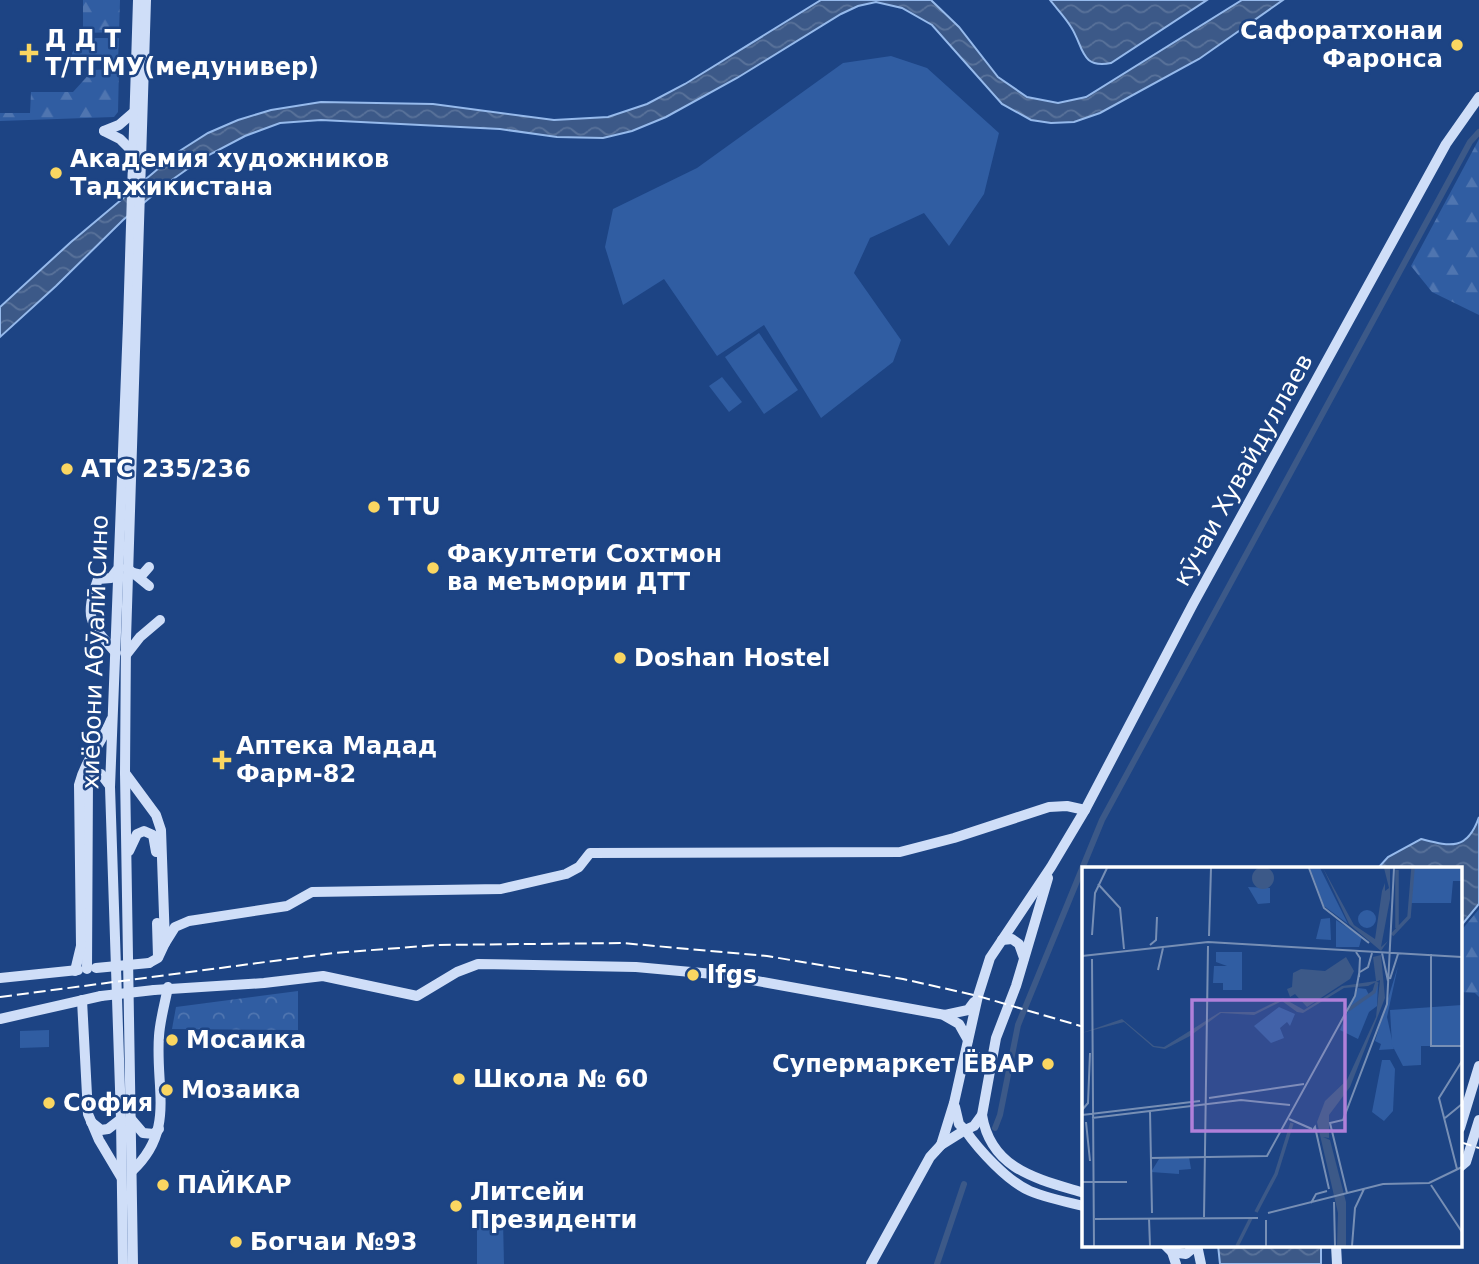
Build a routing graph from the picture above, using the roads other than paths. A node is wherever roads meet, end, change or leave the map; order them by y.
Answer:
1 (138, 0) edge
2 (146, 0) edge
3 (1479, 97) edge
4 (134, 112) junction
5 (136, 157) junction
6 (123, 566) junction
7 (149, 567) dead end
8 (149, 586) dead end
9 (160, 620) dead end
10 (121, 654) junction
11 (114, 713) junction
12 (125, 772) junction
13 (110, 787) junction
14 (1085, 810) junction
15 (126, 856) junction
16 (1051, 867) junction
17 (162, 917) junction
18 (175, 927) junction
19 (1002, 940) junction
20 (165, 943) junction
21 (1025, 959) junction
22 (154, 960) junction
23 (91, 969) junction
24 (75, 971) junction
25 (0, 978) edge
26 (168, 987) junction
27 (978, 996) junction
28 (82, 1000) junction
29 (945, 1015) junction
30 (0, 1019) edge
31 (968, 1040) junction
32 (965, 1057) junction
33 (990, 1066) junction
34 (1479, 1066) edge
35 (954, 1103) junction
36 (982, 1115) junction
37 (126, 1119) junction
38 (1479, 1120) edge
39 (1462, 1121) edge
40 (90, 1122) junction
41 (159, 1129) junction
42 (965, 1130) junction
43 (941, 1145) junction
44 (1462, 1165) edge
45 (132, 1171) junction
46 (121, 1177) junction
47 (1082, 1193) edge
48 (1082, 1206) edge
49 (1196, 1246) edge
50 (1197, 1246) edge
51 (1336, 1246) edge
52 (1168, 1249) edge
53 (123, 1264) edge
54 (133, 1264) edge
55 (871, 1264) edge
56 (1176, 1264) edge
57 (1200, 1264) edge
58 (1337, 1264) edge

1 - 4 street, хиёбони Абӯалӣ Сино
2 - 5 street, хиёбони Абӯалӣ Сино
3 - 14 street, кӯчаи Хувайдуллаев
4 - 5 street, хиёбони Абӯалӣ Сино
4 - 5 street
5 - 6 street, хиёбони Абӯалӣ Сино
6 - 7 street
6 - 8 street
6 - 10 street, хиёбони Абӯалӣ Сино
6 - 10 street
9 - 10 street
10 - 11 street, хиёбони Абӯалӣ Сино
10 - 12 street, хиёбони Абӯалӣ Сино
11 - 13 street, хиёбони Абӯалӣ Сино
11 - 24 street
12 - 15 street, хиёбони Абӯалӣ Сино
12 - 17 street
13 - 23 street
13 - 37 street, хиёбони Абӯалӣ Сино
14 - 16 street, кӯчаи Хувайдуллаев
14 - 18 street
15 - 22 street
15 - 37 street, хиёбони Абӯалӣ Сино
16 - 19 street, кӯчаи Хувайдуллаев
16 - 21 street, кӯчаи Хувайдуллаев
17 - 18 street
17 - 20 street
18 - 20 street
19 - 21 street
19 - 27 street, кӯчаи Хувайдуллаев
20 - 22 street
21 - 33 street, кӯчаи Хувайдуллаев
22 - 23 street, bridge
23 - 24 street
24 - 25 street
26 - 28 street, bridge
26 - 29 street
26 - 41 street
27 - 29 street
27 - 31 street, кӯчаи Хувайдуллаев
28 - 30 street
28 - 40 street
29 - 31 street
31 - 32 street, кӯчаи Хувайдуллаев
32 - 33 street
32 - 35 street, кӯчаи Хувайдуллаев
33 - 36 street, кӯчаи Хувайдуллаев
34 - 39 street
35 - 42 street
35 - 43 street, кӯчаи Хувайдуллаев
36 - 42 street, кӯчаи Хувайдуллаев
36 - 47 street
37 - 40 street
37 - 41 street
37 - 45 street, хиёбони Абӯалӣ Сино
37 - 46 street, хиёбони Абӯалӣ Сино
38 - 44 street
40 - 46 street
41 - 45 street
42 - 43 street, кӯчаи Хувайдуллаев
42 - 48 street
43 - 55 street, кӯчаи Хувайдуллаев
45 - 54 street, хиёбони Абӯалӣ Сино
46 - 53 street, хиёбони Абӯалӣ Сино
49 - 52 street
50 - 57 street
51 - 58 street
52 - 56 street

